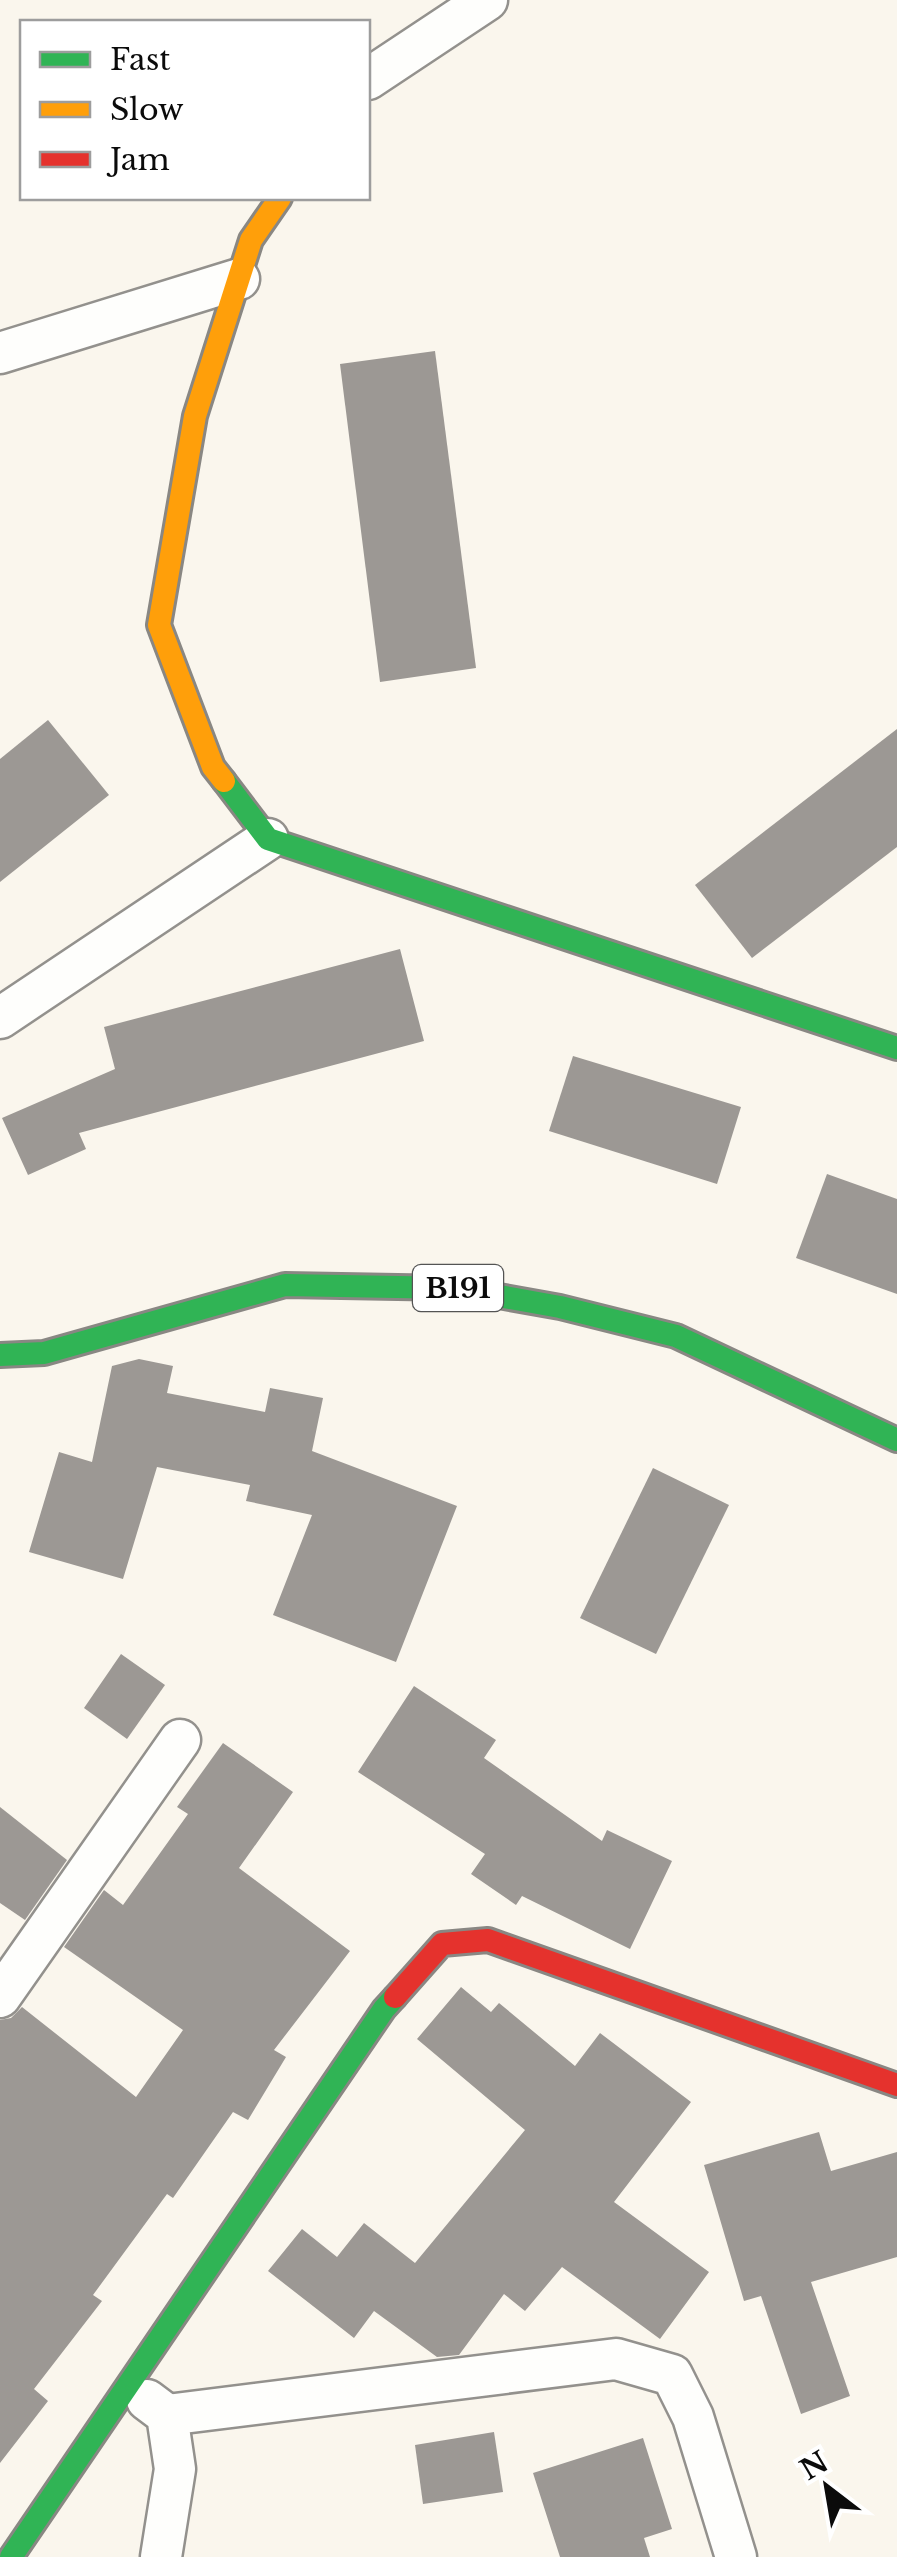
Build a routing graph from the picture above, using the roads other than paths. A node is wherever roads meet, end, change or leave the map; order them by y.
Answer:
1 (486, 0) edge
2 (370, 78) edge
3 (279, 200) edge
4 (239, 279) junction
5 (0, 353) edge
6 (268, 838) junction
7 (0, 1018) edge
8 (897, 1048) edge
9 (0, 1355) edge
10 (897, 1440) edge
11 (180, 1740) dead end
12 (0, 1997) edge
13 (897, 2085) edge
14 (128, 2386) junction
15 (167, 2415) junction
16 (11, 2557) edge
17 (161, 2557) edge
18 (736, 2557) edge

1 - 2 street
3 - 4 street
4 - 5 street
4 - 6 street
6 - 7 street
6 - 8 street
9 - 10 street, B191
11 - 12 street
13 - 14 street
14 - 15 street
14 - 16 street
15 - 17 street
15 - 18 street

